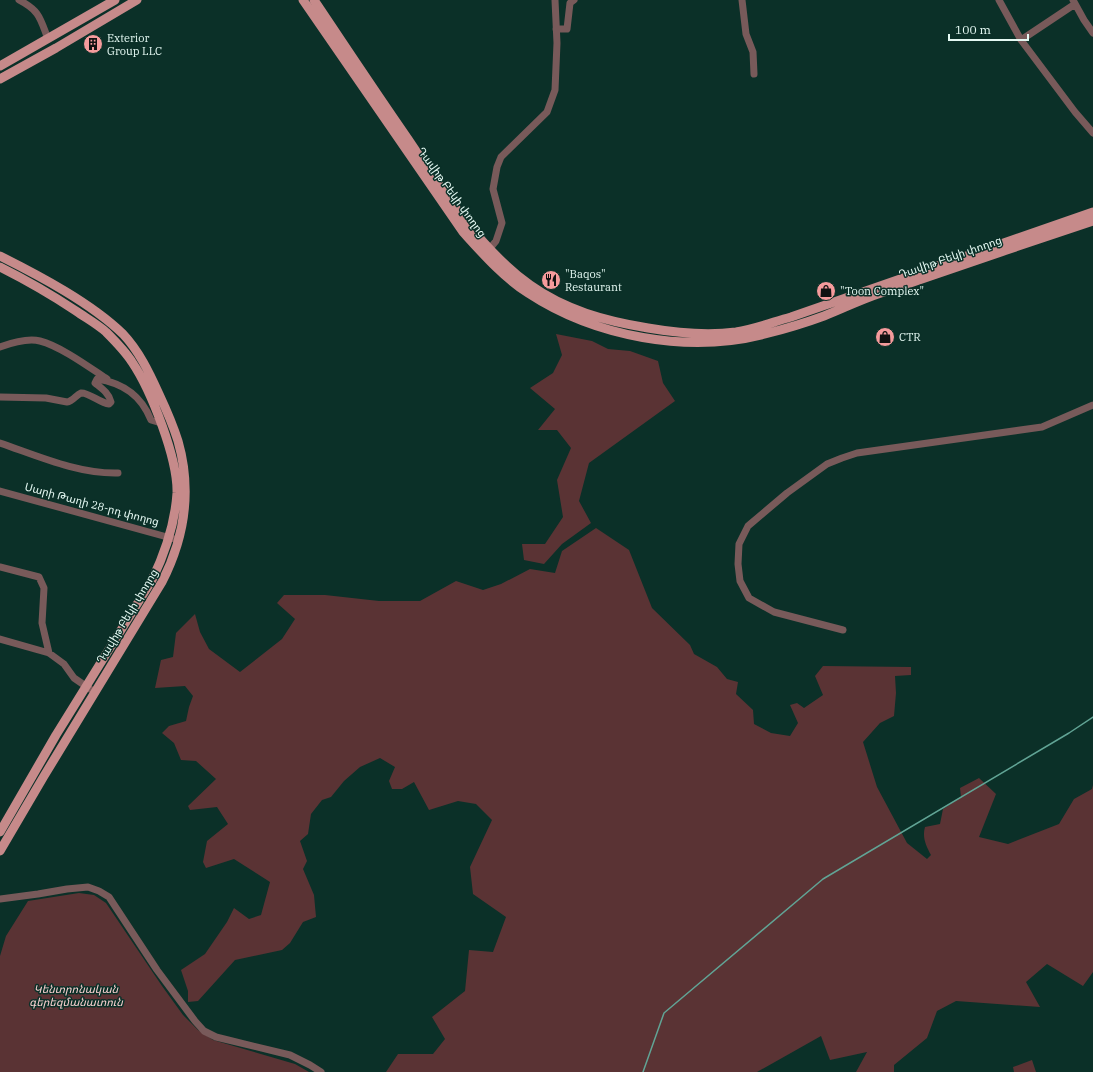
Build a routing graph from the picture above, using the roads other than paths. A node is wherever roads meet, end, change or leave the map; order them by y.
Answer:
1 (19, 0) edge
2 (115, 0) edge
3 (137, 0) edge
4 (303, 0) edge
5 (314, 0) edge
6 (555, 0) edge
7 (574, 0) edge
8 (742, 0) edge
9 (999, 0) edge
10 (28, 2) edge
11 (1074, 2) edge
12 (556, 29) junction
13 (1093, 33) edge
14 (48, 39) junction
15 (1021, 40) junction
16 (0, 66) edge
17 (754, 74) dead end
18 (0, 79) edge
19 (374, 97) junction
20 (1093, 133) edge
21 (1093, 212) edge
22 (1093, 221) edge
23 (487, 252) junction
24 (987, 253) junction
25 (0, 256) edge
26 (0, 267) edge
27 (869, 293) junction
28 (819, 307) junction
29 (823, 316) junction
30 (0, 347) edge
31 (109, 380) junction
32 (0, 397) edge
33 (1093, 405) edge
34 (161, 423) junction
35 (0, 444) edge
36 (118, 473) dead end
37 (0, 491) edge
38 (169, 537) junction
39 (178, 540) junction
40 (0, 567) edge
41 (843, 630) dead end
42 (0, 639) edge
43 (49, 653) junction
44 (86, 687) junction
45 (95, 691) junction
46 (0, 832) edge
47 (0, 851) edge
48 (0, 899) edge
49 (321, 1072) edge

1 - 10 street
2 - 14 main road
3 - 18 main road
4 - 19 main road, Դավիթ Բեկի փողոց
5 - 19 main road, Դավիթ Բեկի փողոց
6 - 12 street
7 - 12 street
8 - 17 street
9 - 15 street
10 - 14 street
11 - 13 street
11 - 15 street
12 - 23 street
14 - 16 main road
15 - 20 street
19 - 23 main road, Դավիթ Բեկի փողոց
21 - 24 main road, Դավիթ Բեկի փողոց
22 - 24 main road, Դավիթ Բեկի փողոց
23 - 28 main road, Դավիթ Բեկի փողոց
23 - 29 main road, Դավիթ Բեկի փողոց
24 - 27 main road, Դավիթ Բեկի փողոց
25 - 39 main road, Դավիթ Բեկի փողոց
26 - 34 main road, Դավիթ Բեկի փողոց
27 - 28 main road, Դավիթ Բեկի փողոց
27 - 29 main road, Դավիթ Բեկի փողոց
28 - 29 main road
30 - 31 street
31 - 32 street
31 - 34 street
33 - 41 street
34 - 38 main road, Դավիթ Բեկի փողոց
35 - 36 street
37 - 38 street, Սարի Թաղի 28-րդ փողոց
38 - 39 street, Սարի Թաղի 28-րդ փողոց
38 - 44 main road, Դավիթ Բեկի փողոց
39 - 45 main road, Դավիթ Բեկի փողոց
40 - 43 street
42 - 43 street
43 - 44 street
44 - 45 street
44 - 46 main road, Դավիթ Բեկի փողոց
45 - 47 main road, Դավիթ Բեկի փողոց
48 - 49 street

